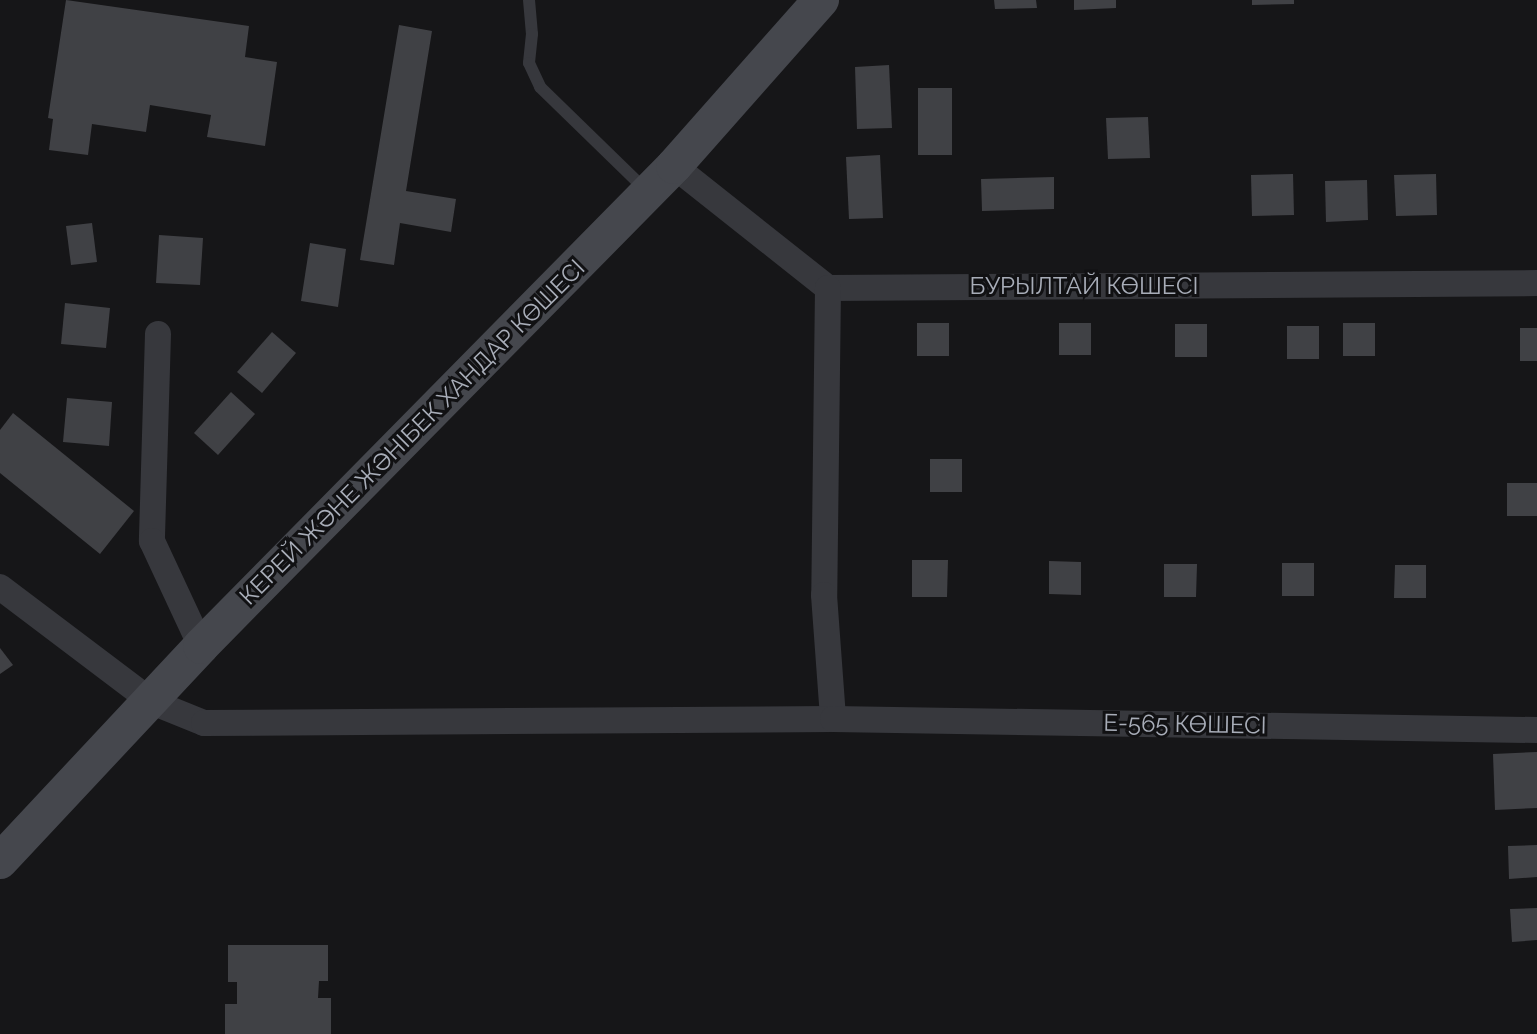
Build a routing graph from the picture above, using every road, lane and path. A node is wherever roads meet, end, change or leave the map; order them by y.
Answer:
1 (529, 0) edge
2 (821, 0) edge
3 (674, 166) junction
4 (648, 192) junction
5 (1537, 283) edge
6 (828, 288) junction
7 (158, 334) dead end
8 (0, 587) edge
9 (201, 646) junction
10 (152, 702) junction
11 (833, 719) junction
12 (1537, 730) edge
13 (0, 861) edge

1 - 4 lane
2 - 3 street, КЕРЕЙ ЖӘНЕ ЖӘНІБЕК ХАНДАР КӨШЕСІ
3 - 4 street, КЕРЕЙ ЖӘНЕ ЖӘНІБЕК ХАНДАР КӨШЕСІ
3 - 6 street
4 - 9 street, КЕРЕЙ ЖӘНЕ ЖӘНІБЕК ХАНДАР КӨШЕСІ
5 - 6 street, БУРЫЛТАЙ КӨШЕСІ
6 - 11 street
7 - 9 street
8 - 10 street, Е-565 КӨШЕСІ
9 - 10 street, КЕРЕЙ ЖӘНЕ ЖӘНІБЕК ХАНДАР КӨШЕСІ
10 - 11 street, Е-565 КӨШЕСІ
10 - 13 street, КЕРЕЙ ЖӘНЕ ЖӘНІБЕК ХАНДАР КӨШЕСІ
11 - 12 street, Е-565 КӨШЕСІ

